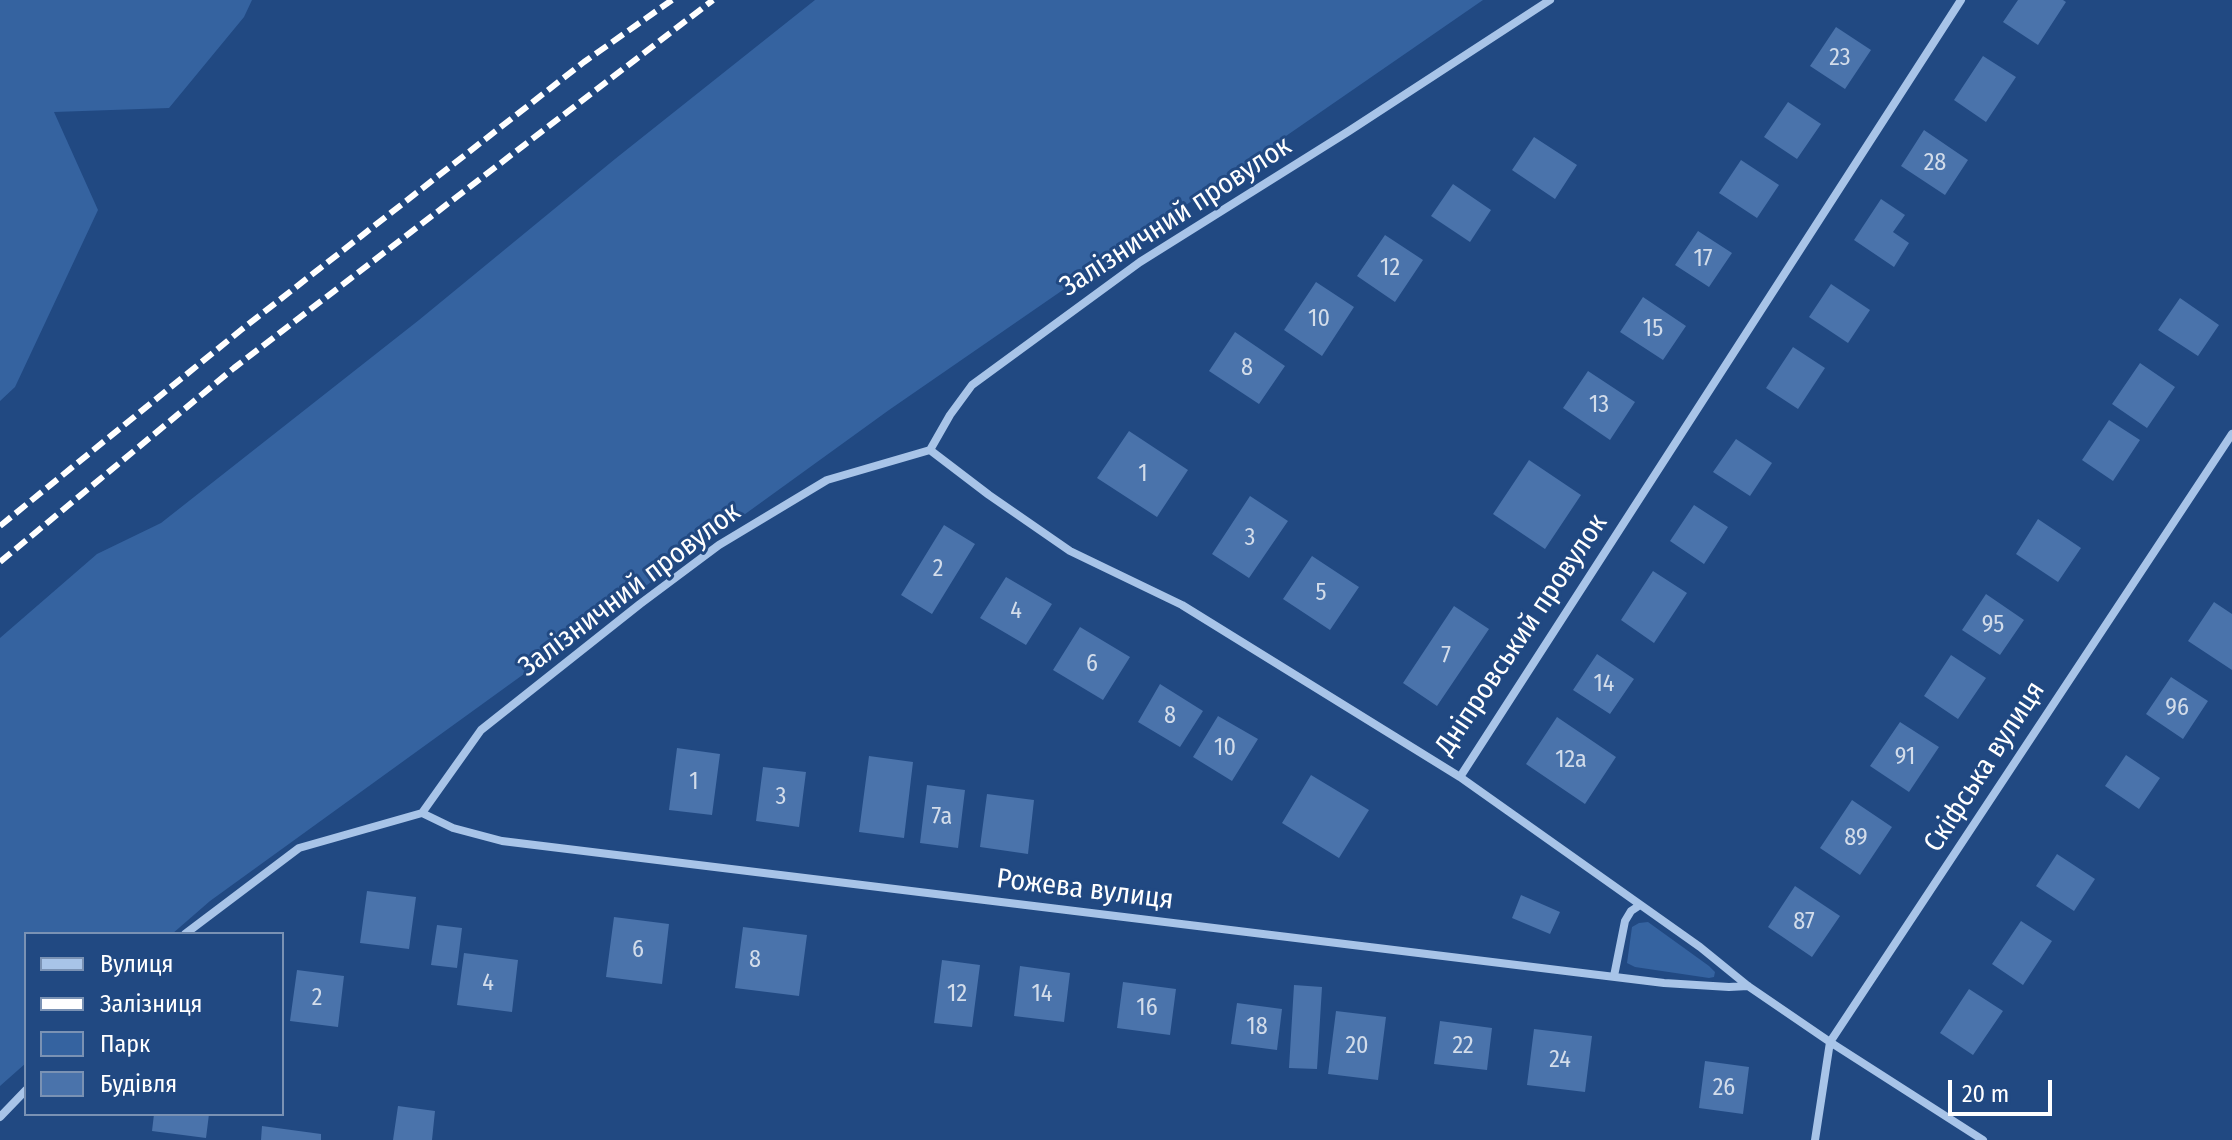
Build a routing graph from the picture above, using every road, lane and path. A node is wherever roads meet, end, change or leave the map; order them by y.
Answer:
1 (1550, 0) edge
2 (1961, 0) edge
3 (2232, 434) edge
4 (930, 450) junction
5 (1460, 777) junction
6 (422, 813) junction
7 (1640, 905) junction
8 (188, 932) edge
9 (1614, 976) junction
10 (1748, 986) junction
11 (1830, 1042) junction
12 (24, 1092) edge
13 (0, 1117) edge
14 (1815, 1140) edge
15 (1983, 1140) edge

1 - 4 street, Залізничний провулок
2 - 5 street, Дніпровський провулок
3 - 11 street, Скіфська вулиця
4 - 5 street, Дніпровський провулок
4 - 6 street, Залізничний провулок
5 - 7 street
6 - 8 street
6 - 9 street, Рожева вулиця
7 - 9 street
7 - 10 street
9 - 10 street, Рожева вулиця
10 - 11 street
11 - 14 street, Скіфська вулиця
11 - 15 street
12 - 13 street

